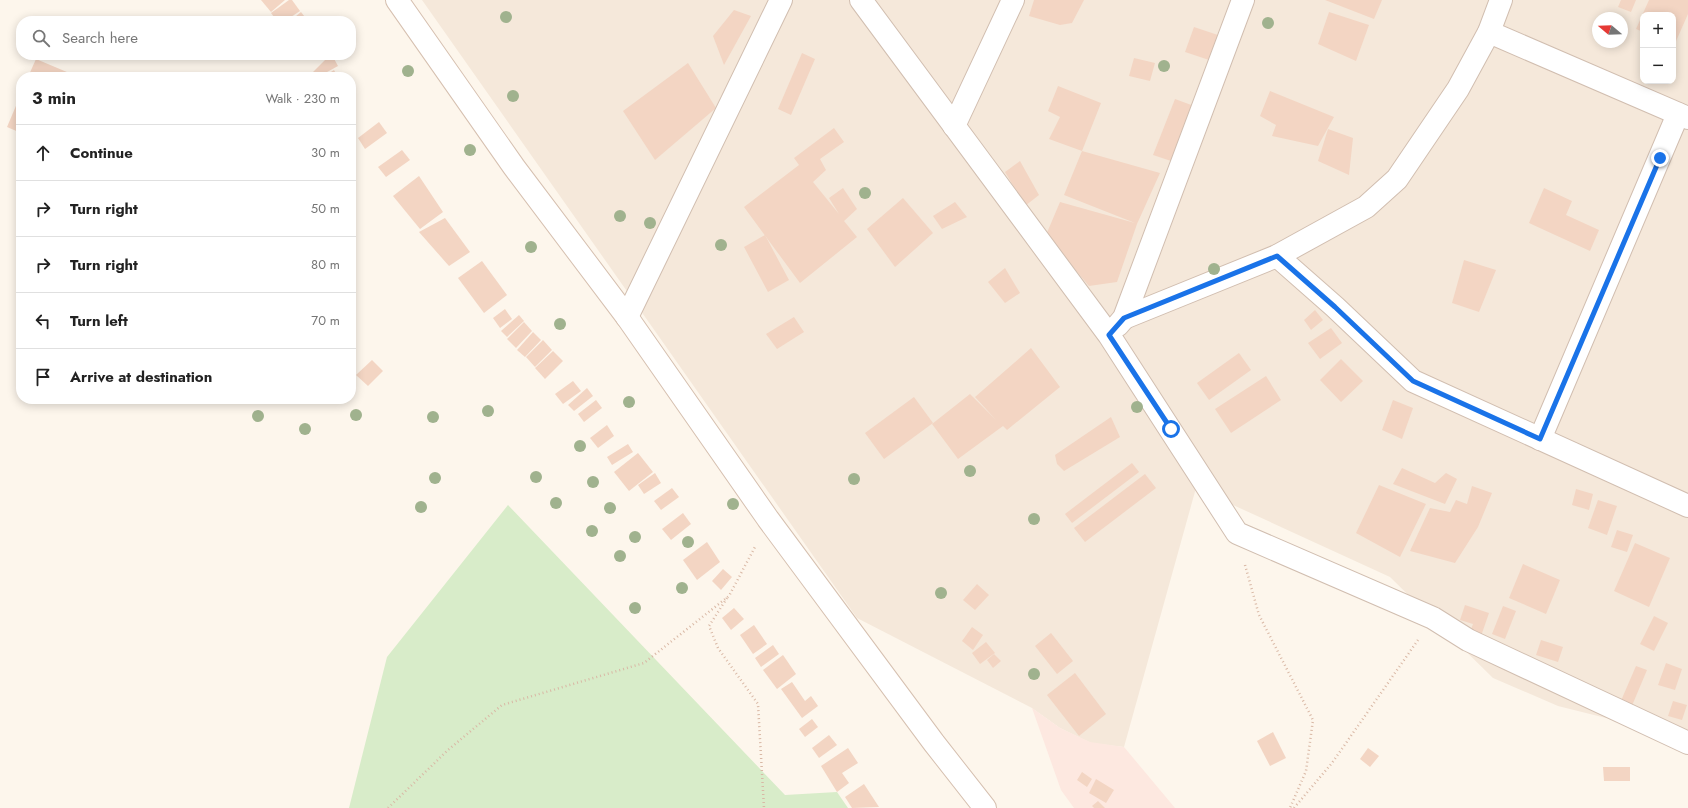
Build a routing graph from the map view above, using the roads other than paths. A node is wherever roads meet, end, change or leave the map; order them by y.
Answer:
1 (396, 0) edge
2 (781, 0) edge
3 (861, 0) edge
4 (1013, 0) edge
5 (1243, 0) edge
6 (1500, 0) edge
7 (1489, 32) junction
8 (1683, 116) edge
9 (954, 126) junction
10 (1277, 256) junction
11 (627, 317) junction
12 (1124, 318) junction
13 (1109, 335) junction
14 (1540, 439) junction
15 (1688, 506) edge
16 (1688, 743) edge
17 (985, 808) edge

1 - 11 street
2 - 11 street
3 - 9 street
4 - 9 street
5 - 12 street
6 - 7 street
7 - 8 street
7 - 10 street
8 - 14 street
9 - 13 street
10 - 12 street
10 - 14 street
11 - 17 street
12 - 13 street
13 - 16 street
14 - 15 street

